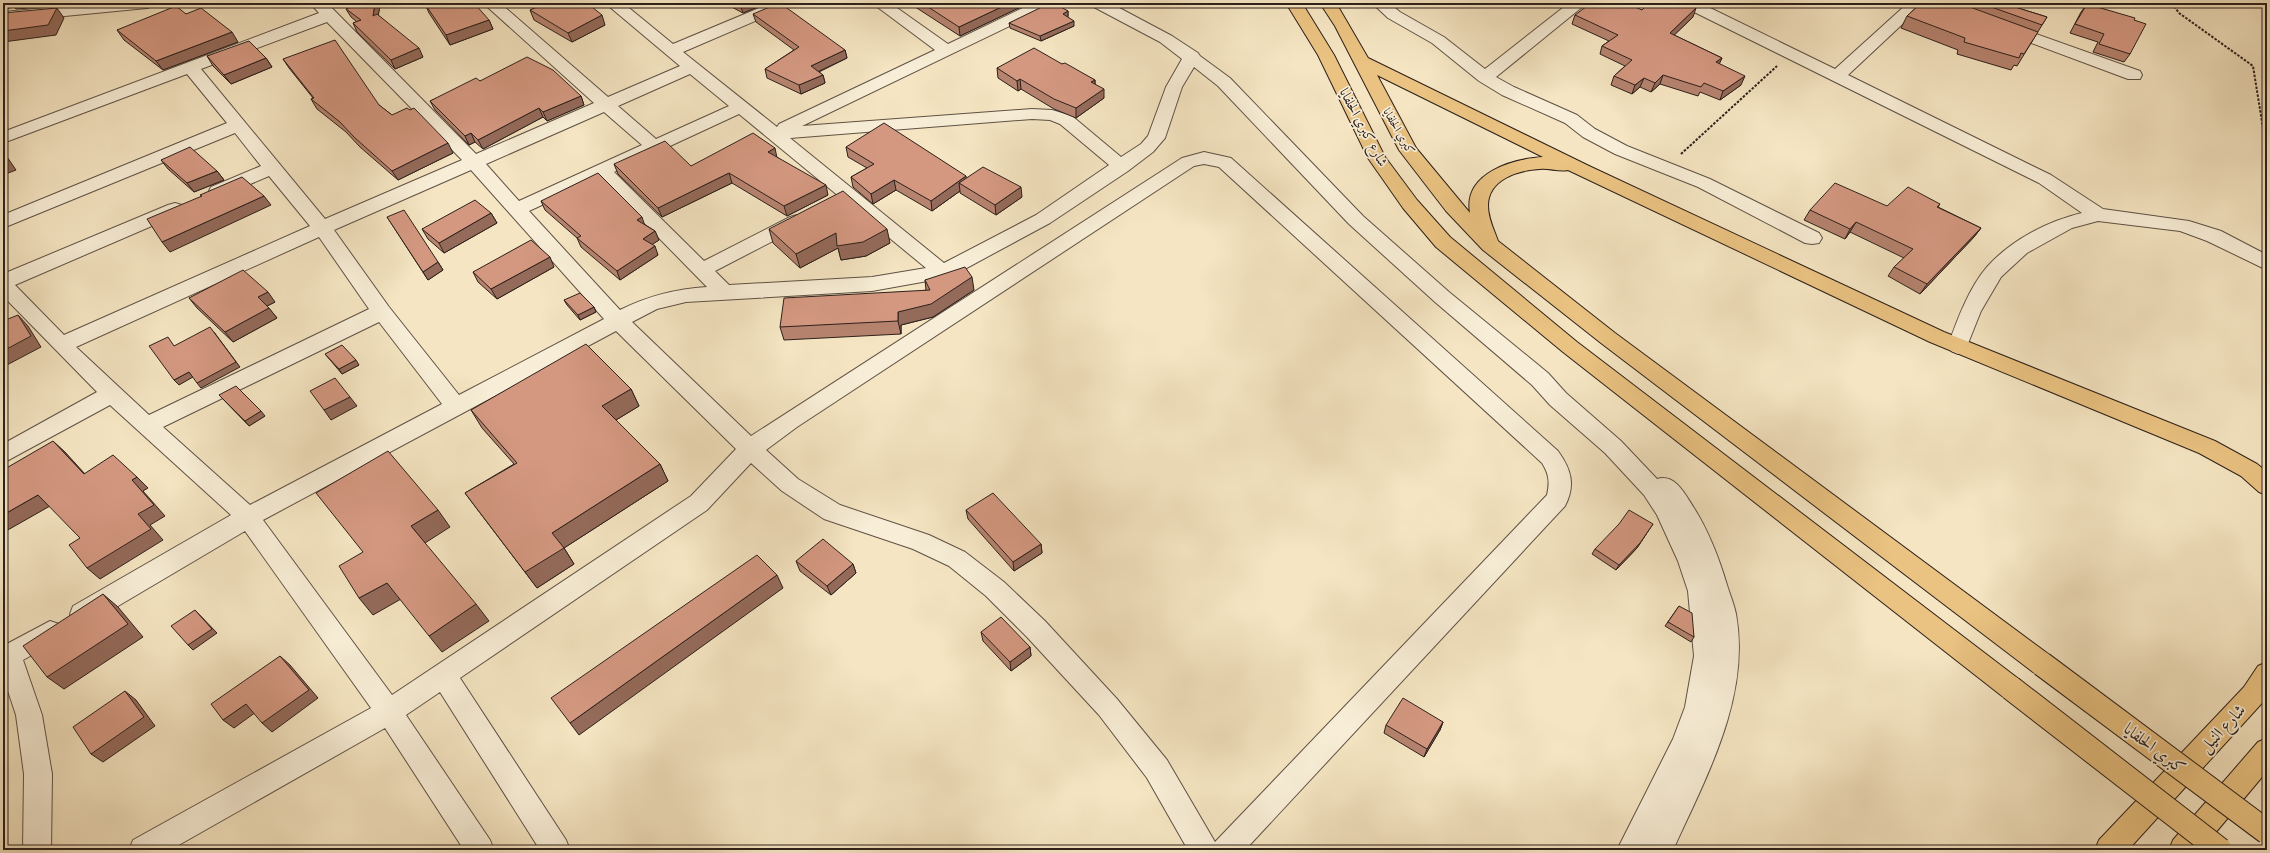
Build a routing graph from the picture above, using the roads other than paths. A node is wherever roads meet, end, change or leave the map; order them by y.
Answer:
1 (144, 3) edge
2 (491, 3) edge
3 (613, 3) edge
4 (784, 3) edge
5 (880, 3) edge
6 (1045, 3) edge
7 (1098, 3) edge
8 (1294, 3) edge
9 (1328, 3) edge
10 (1380, 3) edge
11 (1579, 3) edge
12 (1688, 3) edge
13 (1917, 3) edge
14 (324, 9) edge
15 (3, 17) edge
16 (1988, 22) edge
17 (946, 50) junction
18 (671, 51) junction
19 (1192, 56) junction
20 (1362, 62) junction
21 (692, 67) junction
22 (190, 68) junction
23 (2134, 75) dead end
24 (1836, 76) junction
25 (1485, 77) junction
26 (606, 105) junction
27 (741, 107) junction
28 (238, 126) junction
29 (773, 134) junction
30 (3, 138) edge
31 (654, 147) junction
32 (474, 162) junction
33 (1122, 166) junction
34 (272, 168) junction
35 (602, 170) junction
36 (1583, 170) junction
37 (517, 209) junction
38 (812, 213) edge
39 (2098, 215) junction
40 (3, 222) edge
41 (322, 228) junction
42 (1812, 238) dead end
43 (1490, 245) junction
44 (2267, 263) edge
45 (702, 270) junction
46 (943, 272) junction
47 (3, 283) edge
48 (725, 292) junction
49 (382, 312) junction
50 (33, 316) junction
51 (617, 320) junction
52 (11, 322) edge
53 (61, 345) junction
54 (1958, 346) junction
55 (1540, 379) junction
56 (112, 394) junction
57 (456, 406) junction
58 (146, 426) junction
59 (750, 449) junction
60 (3, 454) edge
61 (2267, 486) edge
62 (248, 517) junction
63 (6, 658) edge
64 (2267, 674) edge
65 (444, 675) junction
66 (389, 712) junction
67 (2267, 751) edge
68 (2267, 832) edge
69 (37, 850) edge
70 (143, 850) edge
71 (480, 850) edge
72 (556, 850) edge
73 (1204, 850) edge
74 (1226, 850) edge
75 (1631, 850) edge
76 (1658, 850) edge
77 (2109, 850) edge
78 (2183, 850) edge
79 (2220, 850) edge

1 - 15 street
2 - 26 street
3 - 18 street
4 - 18 street
5 - 17 street
6 - 17 street
7 - 19 street
8 - 79 main road, شارع كبري الحلفايا, bridge
9 - 20 main road, كبري الحلفايا
10 - 25 street
11 - 25 street
12 - 24 street
13 - 24 street
14 - 22 street
14 - 32 street
16 - 23 street
17 - 29 street
18 - 21 street
19 - 33 street
19 - 55 street
20 - 36 main road
20 - 43 main road, كبري الحلفايا
21 - 26 street
21 - 27 street
22 - 28 street
22 - 30 street
24 - 39 street
25 - 42 street
26 - 31 street
26 - 32 street
27 - 29 street
27 - 31 street
28 - 34 street
28 - 40 street
29 - 33 street
29 - 46 street
31 - 35 street
32 - 37 street
32 - 41 street
33 - 46 street
34 - 41 street
34 - 47 street
35 - 37 street
35 - 45 street
36 - 43 main road
36 - 54 main road
37 - 51 street
38 - 45 street
39 - 44 street
39 - 54 street
41 - 49 street
41 - 53 street
43 - 68 main road, كبري الحلفايا, bridge
45 - 48 street
46 - 48 street
47 - 50 street
48 - 51 street
49 - 57 street
49 - 58 street
50 - 52 street
50 - 53 street
51 - 57 street
51 - 59 street
53 - 56 street
54 - 61 main road
55 - 75 street
55 - 76 street
56 - 58 street
56 - 60 street
57 - 62 street
58 - 62 street
59 - 65 street
59 - 73 street
59 - 74 street
62 - 63 street
62 - 66 street
63 - 69 street
64 - 77 main road, شارع النيل
65 - 66 street
65 - 72 street
66 - 70 street
66 - 71 street
67 - 78 main road

